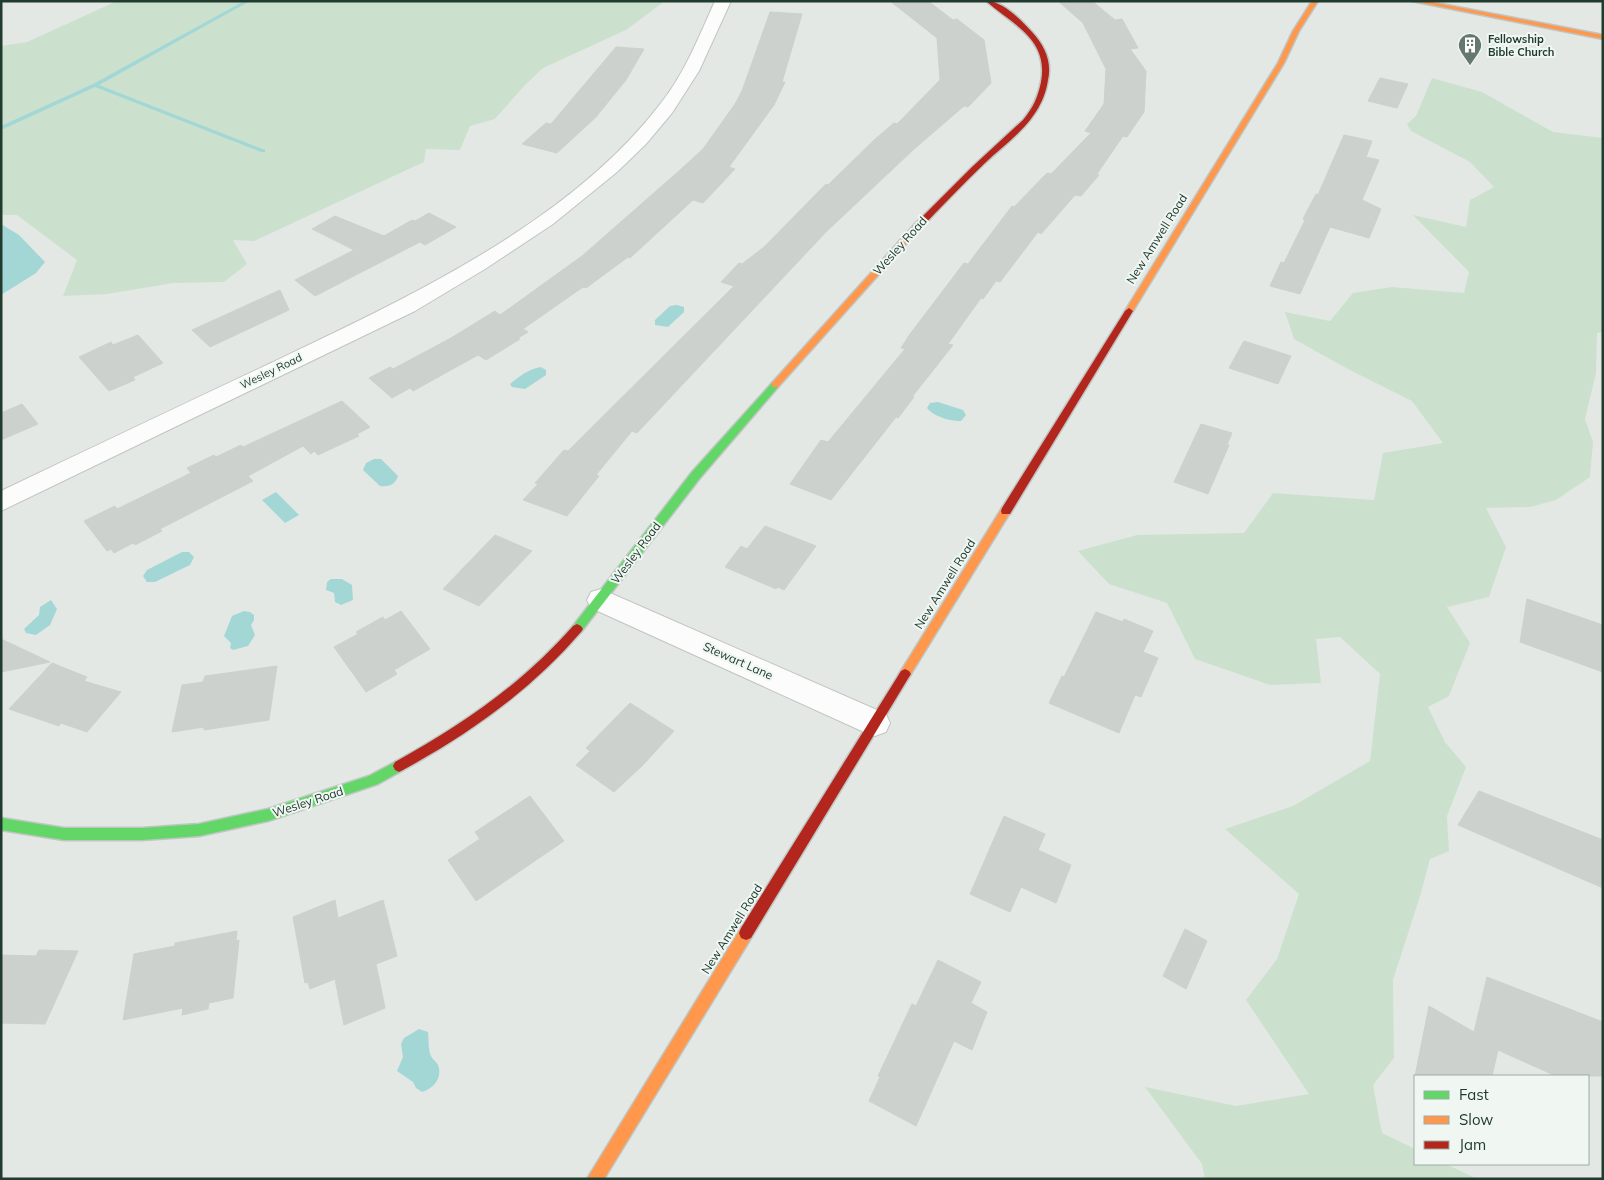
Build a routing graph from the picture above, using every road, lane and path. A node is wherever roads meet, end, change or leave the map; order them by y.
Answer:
1 (723, 1) edge
2 (989, 1) edge
3 (1315, 1) edge
4 (1415, 1) edge
5 (1603, 37) edge
6 (1, 502) edge
7 (601, 600) junction
8 (875, 723) junction
9 (1, 824) edge
10 (594, 1179) edge

1 - 6 street, Wesley Road
2 - 7 street, Wesley Road
3 - 8 street, New Amwell Road
4 - 5 street
7 - 8 street, Stewart Lane
7 - 9 street, Wesley Road
8 - 10 street, New Amwell Road

